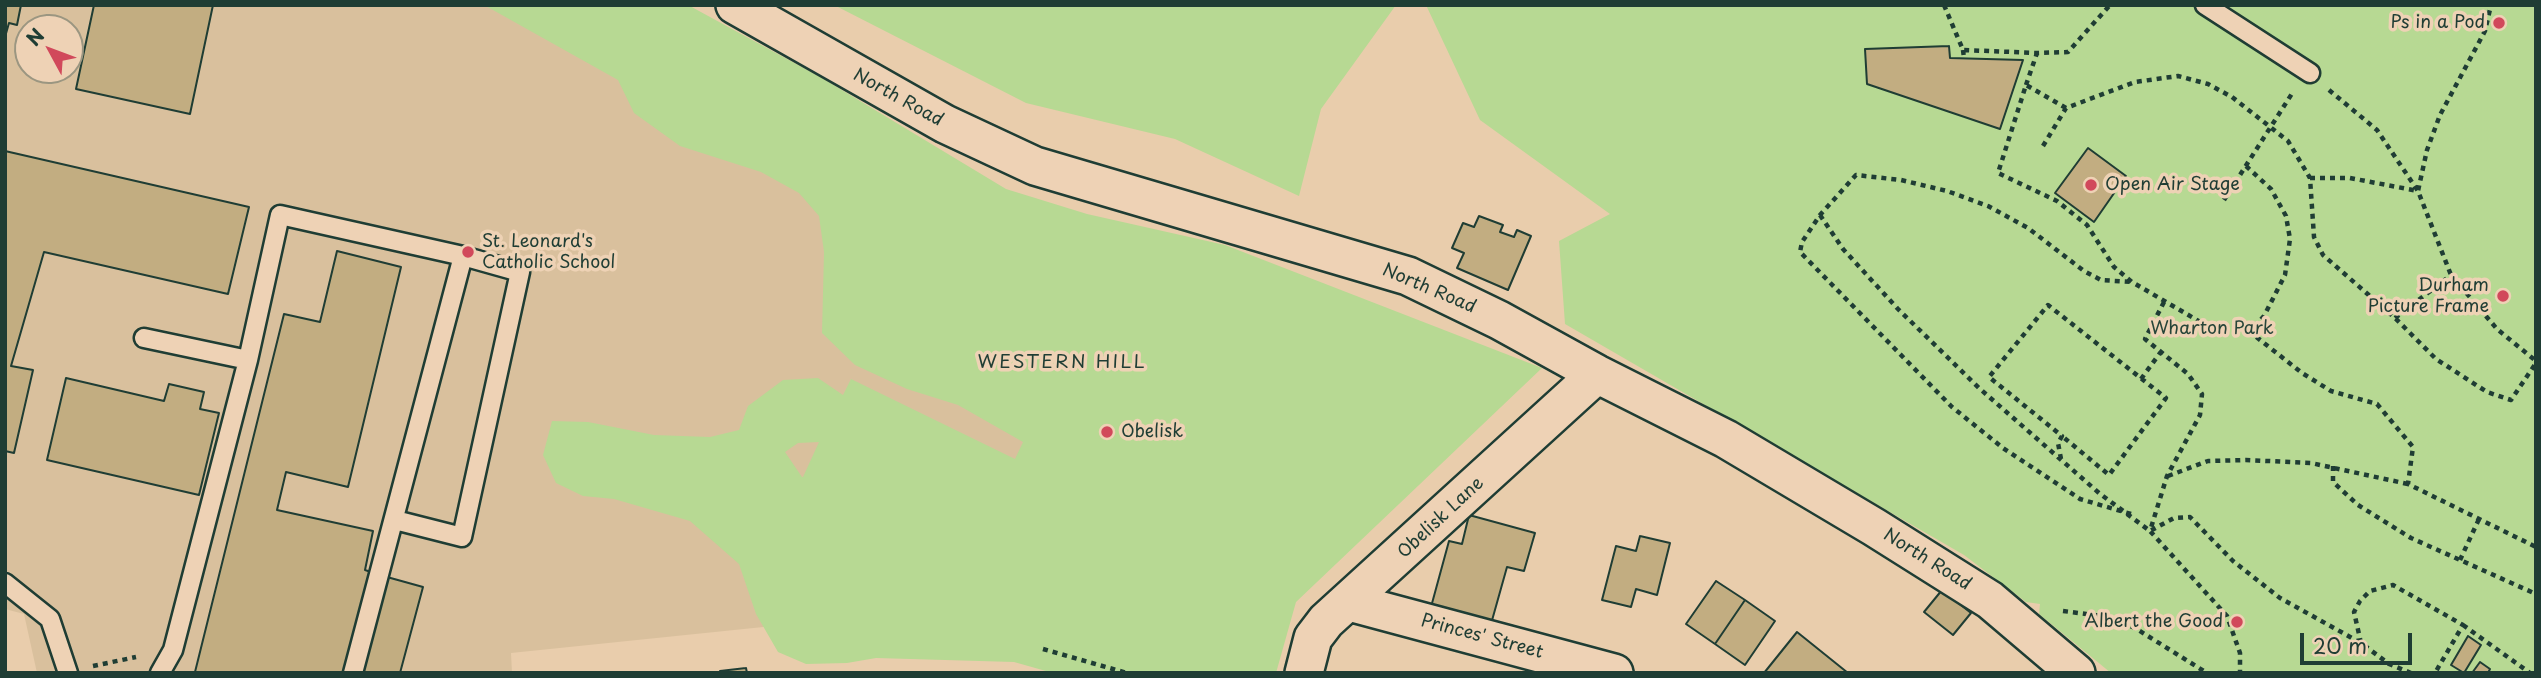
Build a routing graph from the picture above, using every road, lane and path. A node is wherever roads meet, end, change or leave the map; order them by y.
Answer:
1 (735, 5) edge
2 (1944, 5) edge
3 (2110, 5) edge
4 (2205, 5) edge
5 (2491, 5) edge
6 (1963, 50) junction
7 (2037, 53) junction
8 (1964, 58) dead end
9 (2310, 73) joint
10 (2026, 85) junction
11 (2285, 102) dead end
12 (2066, 108) junction
13 (2270, 125) junction
14 (2043, 146) dead end
15 (2246, 166) junction
16 (2310, 178) junction
17 (2418, 191) junction
18 (2224, 200) dead end
19 (1820, 215) junction
20 (463, 256) junction
21 (2451, 275) junction
22 (2132, 282) junction
23 (2164, 302) junction
24 (2395, 318) junction
25 (2250, 332) junction
26 (144, 338) dead end
27 (2161, 353) junction
28 (248, 360) junction
29 (2536, 362) edge
30 (1597, 374) junction
31 (2141, 379) junction
32 (2062, 436) junction
33 (2062, 460) junction
34 (2333, 466) junction
35 (2168, 476) junction
36 (2408, 484) junction
37 (2131, 514) junction
38 (2479, 519) junction
39 (395, 520) junction
40 (2150, 531) junction
41 (2536, 547) edge
42 (2460, 559) junction
43 (5, 583) edge
44 (2536, 594) edge
45 (1349, 602) junction
46 (2052, 610) dead end
47 (2463, 625) junction
48 (2361, 643) junction
49 (1043, 649) dead end
50 (173, 650) junction
51 (67, 672) edge
52 (2527, 672) edge
53 (160, 673) edge
54 (353, 673) edge
55 (1127, 673) edge
56 (1304, 673) edge
57 (1614, 673) edge
58 (2076, 673) edge
59 (2207, 673) edge
60 (2240, 673) edge
61 (2411, 673) edge
62 (2435, 673) edge

1 - 30 street, North Road
2 - 6 path
3 - 7 path
4 - 9 lane
5 - 17 path
6 - 7 path
6 - 8 path
7 - 10 path
9 - 17 path
10 - 12 path
10 - 22 path
11 - 13 path
12 - 13 path
12 - 14 path
13 - 15 path
13 - 16 path
15 - 18 path
15 - 25 path
16 - 17 path
16 - 24 path
17 - 21 path
19 - 22 path
19 - 33 path
19 - 37 path
20 - 28 lane
20 - 39 lane
20 - 39 lane
21 - 24 path
21 - 29 path
22 - 23 path
23 - 25 path
23 - 27 path
24 - 29 path
25 - 36 path
26 - 28 lane
27 - 31 path
27 - 35 path
28 - 50 lane
30 - 45 street, Obelisk Lane
30 - 58 street, North Road
31 - 32 path
31 - 32 path
32 - 33 path
33 - 37 path
34 - 35 path
34 - 36 path
34 - 42 path
35 - 40 path
36 - 38 path
37 - 40 path
38 - 41 path
38 - 42 path
39 - 54 lane
40 - 48 path
40 - 60 path
42 - 44 path
43 - 51 lane
45 - 56 street, Obelisk Lane
45 - 57 street, Princes' Street
46 - 59 path
47 - 48 path
47 - 52 path
47 - 62 path
48 - 61 path
49 - 55 path
50 - 51 path
50 - 53 lane

